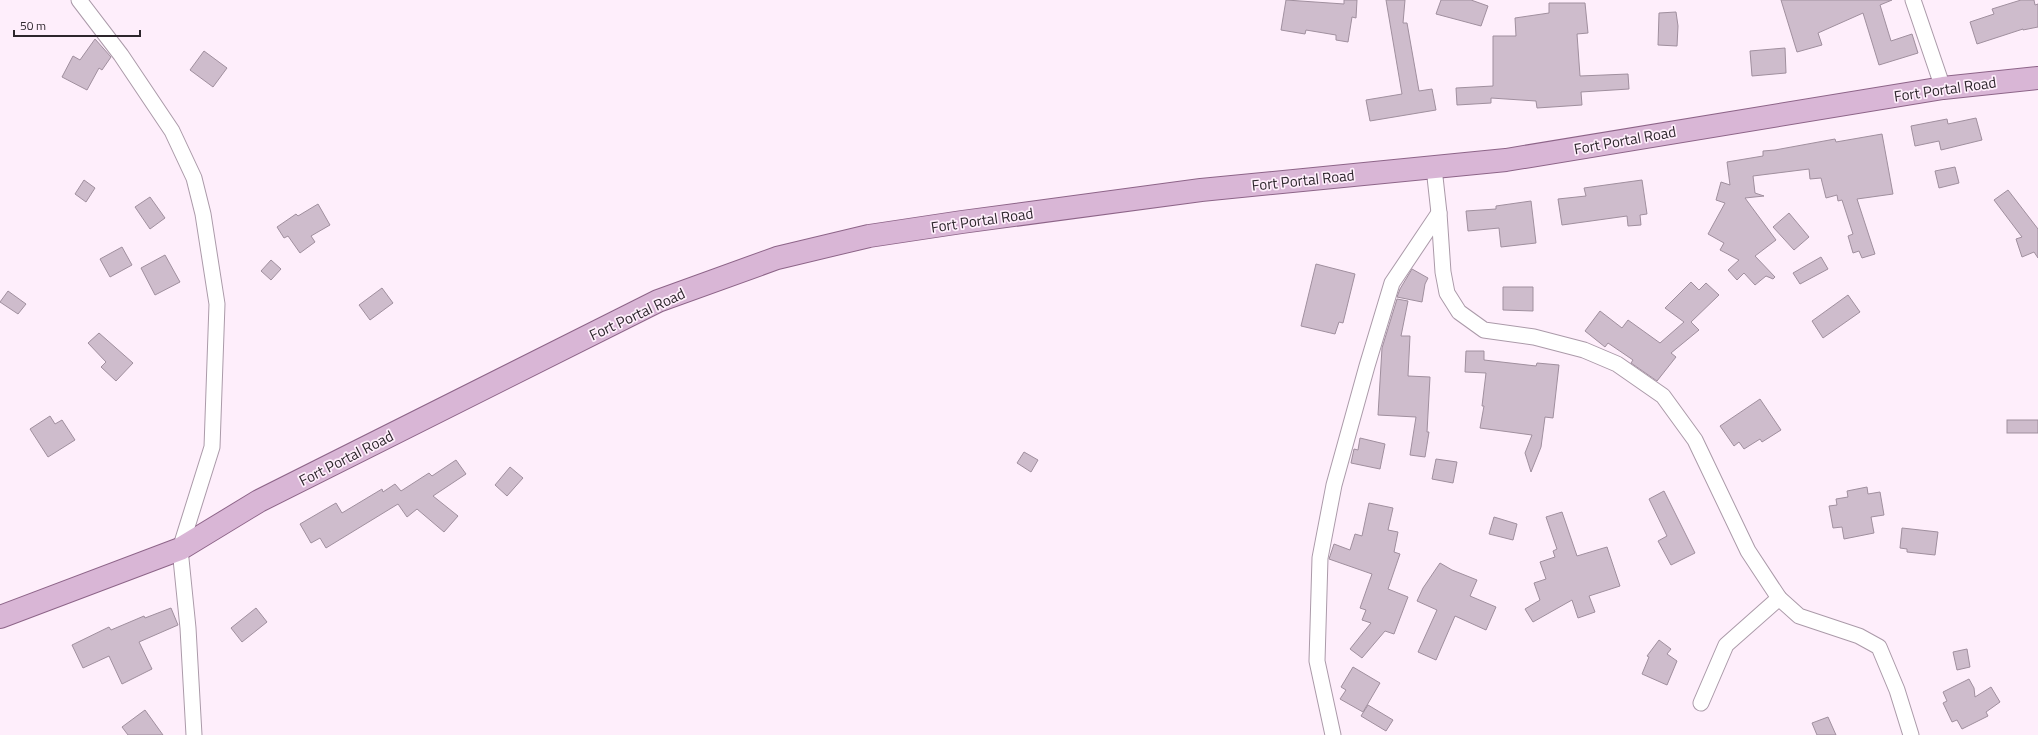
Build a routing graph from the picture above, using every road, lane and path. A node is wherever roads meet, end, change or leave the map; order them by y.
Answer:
1 (80, 0) edge
2 (1913, 0) edge
3 (2038, 78) edge
4 (1943, 88) junction
5 (1434, 168) junction
6 (1439, 213) junction
7 (180, 549) junction
8 (1779, 598) junction
9 (0, 617) edge
10 (1701, 703) dead end
11 (194, 735) edge
12 (1334, 735) edge
13 (1911, 735) edge

1 - 7 street
2 - 4 street
3 - 4 main road, Fort Portal Road
4 - 5 main road, Fort Portal Road
5 - 6 street
5 - 7 main road, Fort Portal Road
6 - 8 street
6 - 12 street
7 - 9 main road, Fort Portal Road
7 - 11 street
8 - 10 street
8 - 13 street

